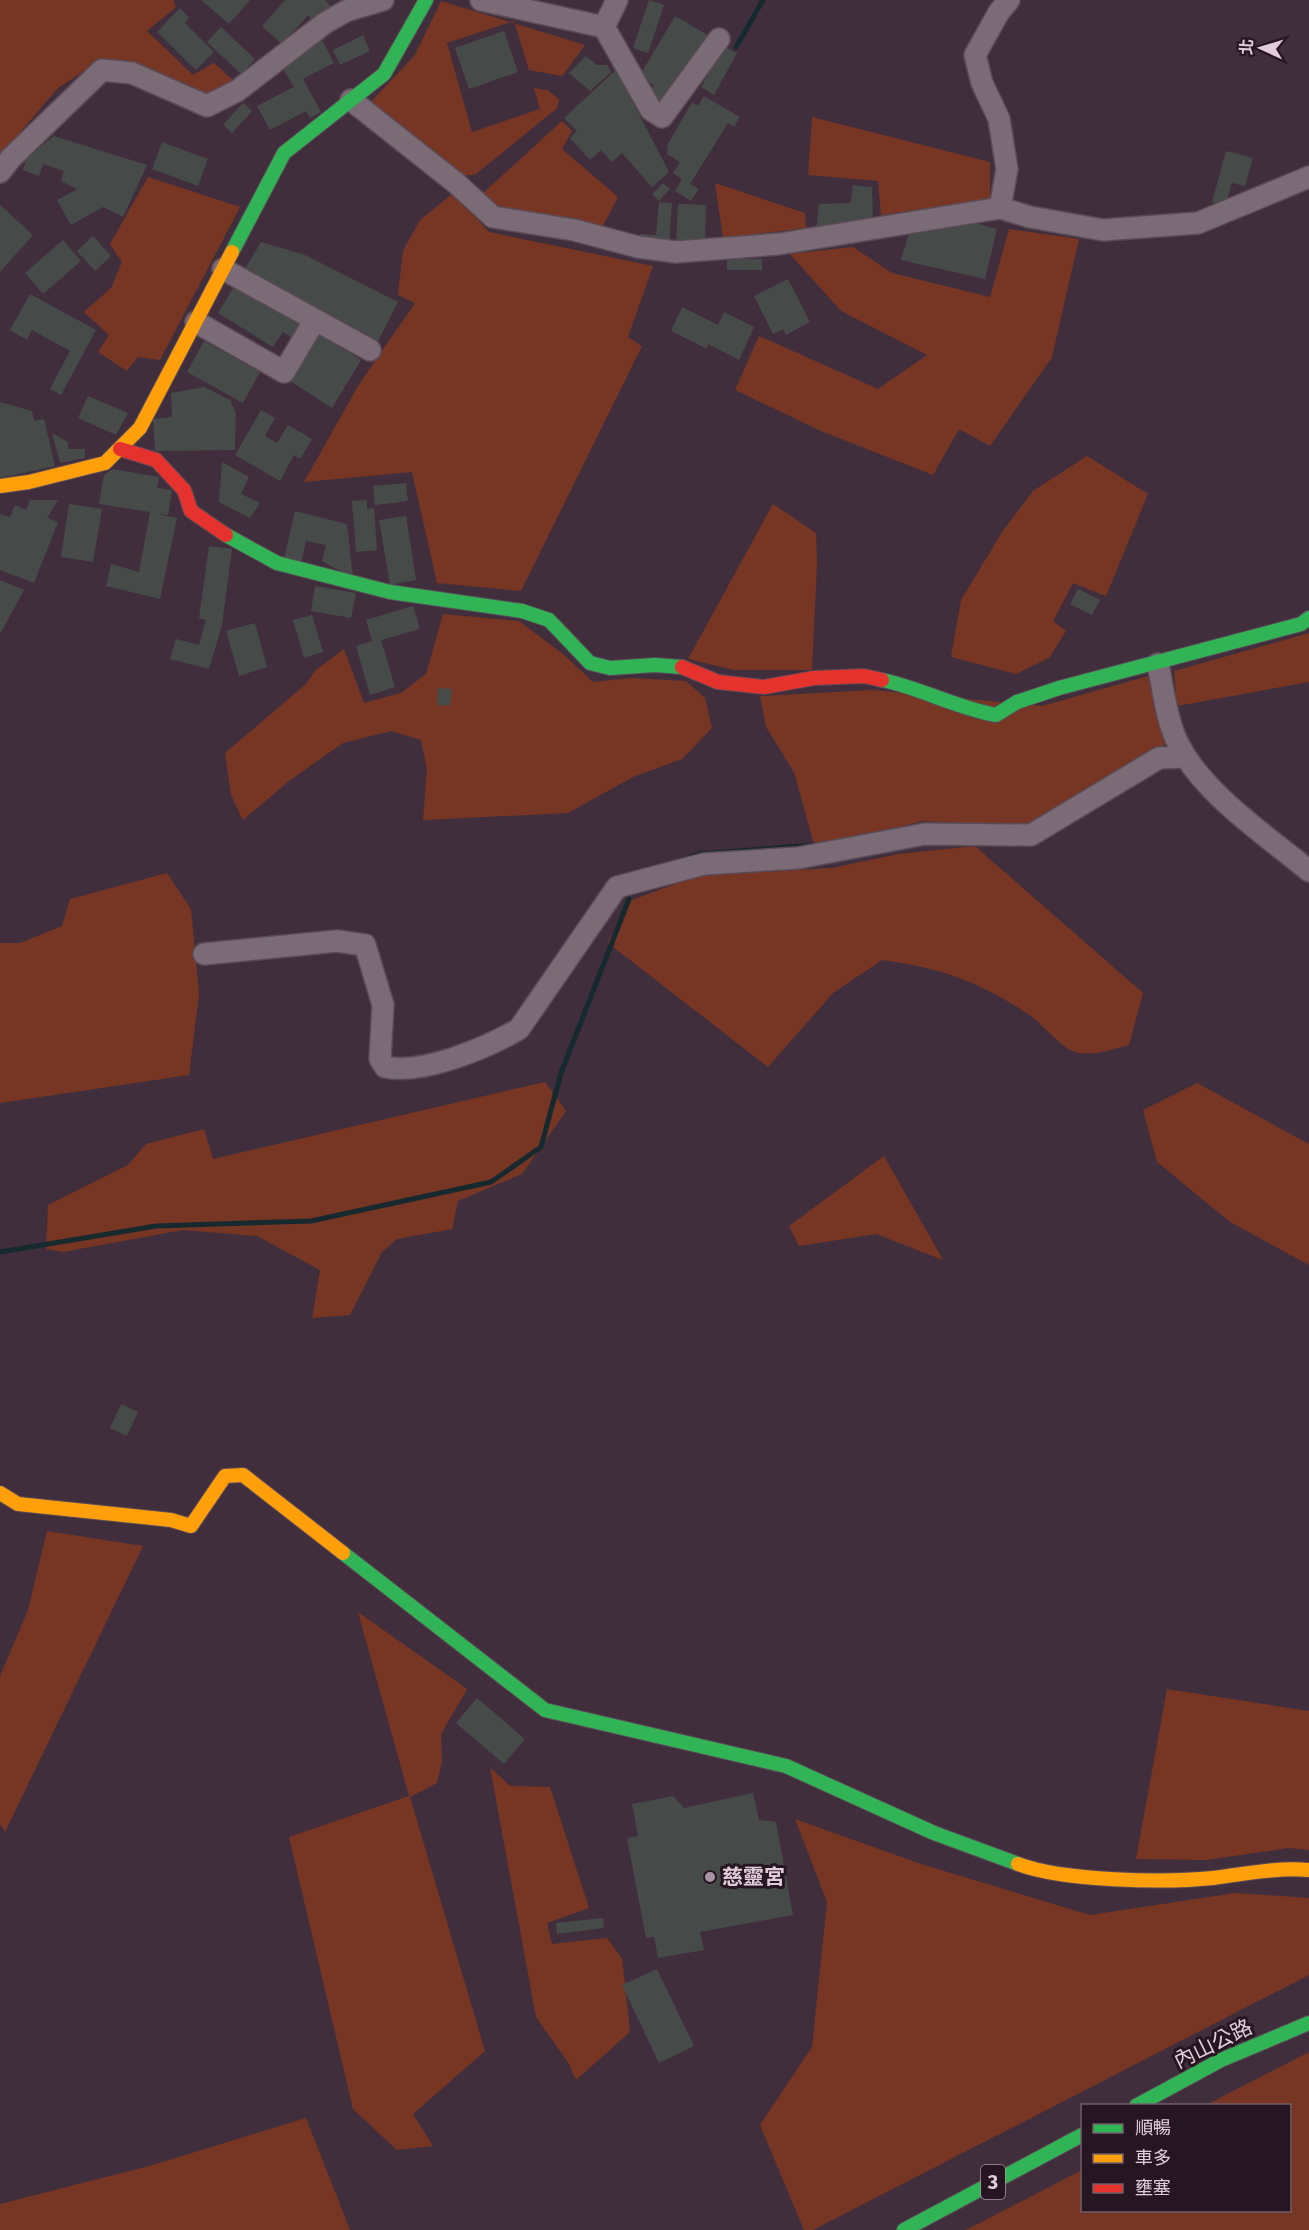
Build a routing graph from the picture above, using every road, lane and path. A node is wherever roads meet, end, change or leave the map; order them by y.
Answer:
1 (383, 0) edge
2 (481, 0) edge
3 (617, 0) edge
4 (1009, 0) edge
5 (419, 1) edge
6 (603, 27) junction
7 (719, 39) dead end
8 (351, 100) junction
9 (0, 172) edge
10 (1309, 177) edge
11 (1000, 208) junction
12 (223, 269) junction
13 (315, 320) junction
14 (195, 322) junction
15 (370, 350) dead end
16 (120, 448) junction
17 (0, 486) edge
18 (1309, 618) edge
19 (1158, 664) junction
20 (1185, 757) junction
21 (1309, 871) edge
22 (204, 954) dead end
23 (0, 1493) edge
24 (1309, 1870) edge
25 (1309, 2023) edge
26 (1140, 2104) edge
27 (1081, 2136) edge
28 (904, 2230) edge

1 - 9 street
2 - 6 street
3 - 6 street
4 - 11 street
5 - 8 street
6 - 7 street
8 - 11 street
8 - 12 street
10 - 11 street
12 - 13 street
12 - 14 street
13 - 14 street
13 - 15 street
14 - 16 street
16 - 17 street
16 - 19 street
18 - 19 street
19 - 20 street
20 - 21 street
20 - 22 street
23 - 24 street
25 - 26 street, 內山公路
27 - 28 street, 3

